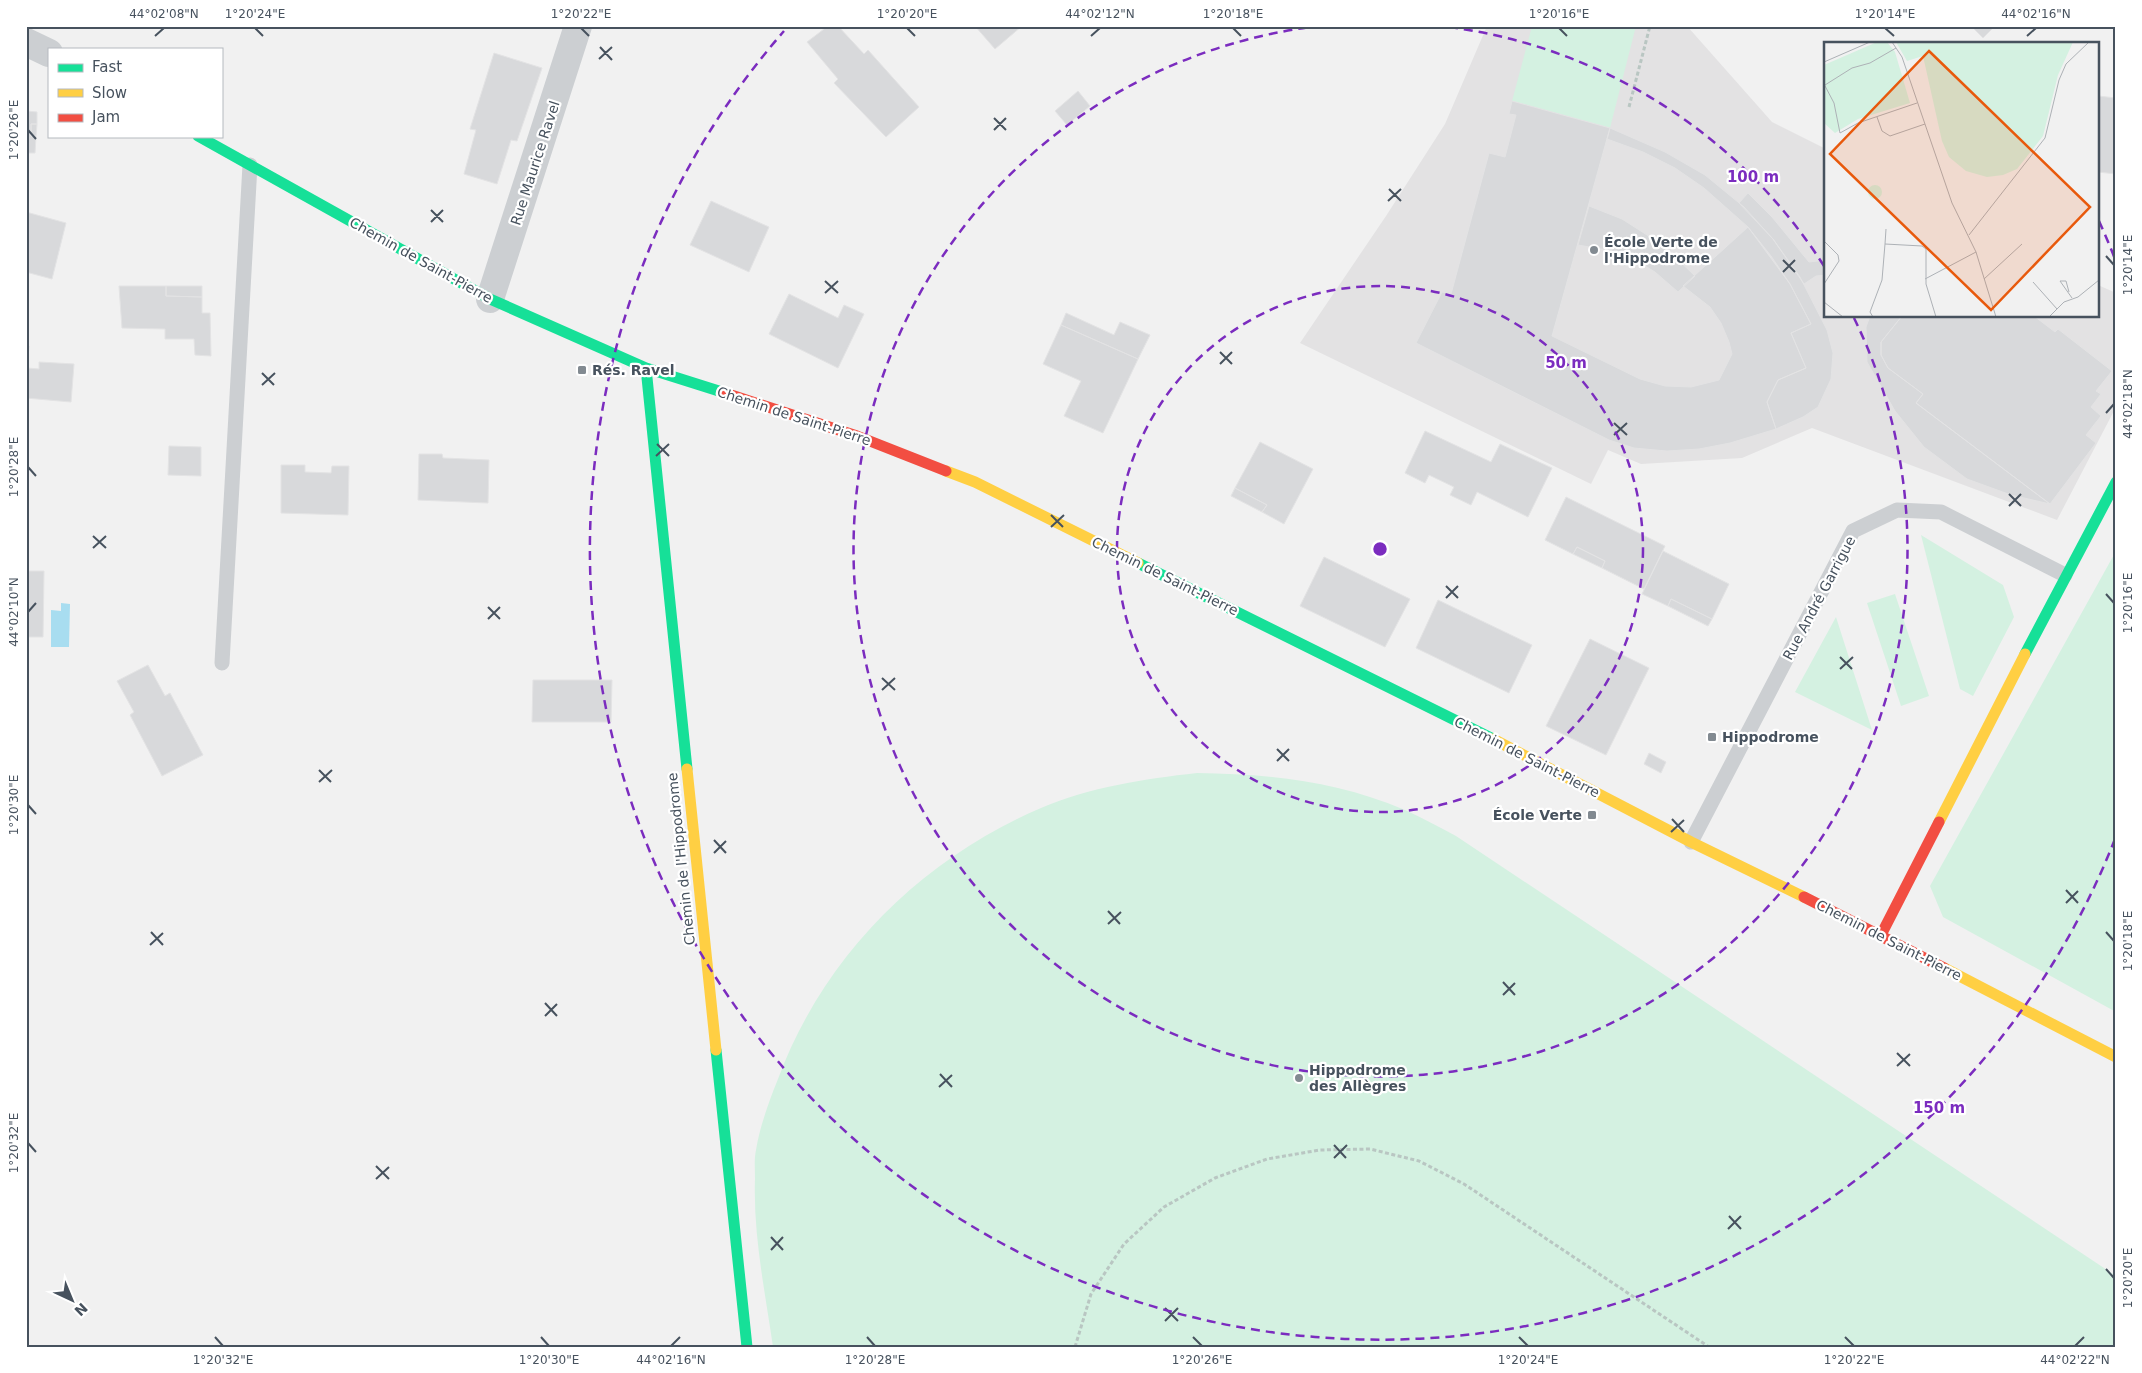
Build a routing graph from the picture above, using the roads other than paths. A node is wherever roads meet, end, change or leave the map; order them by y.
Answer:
1 (578, 26) edge
2 (26, 42) edge
3 (48, 53) edge
4 (201, 138) edge
5 (250, 166) junction
6 (490, 299) junction
7 (646, 368) junction
8 (2116, 482) edge
9 (2065, 574) junction
10 (222, 663) dead end
11 (1691, 842) junction
12 (1881, 935) junction
13 (2116, 1057) edge
14 (747, 1347) edge

1 - 6 street, Rue Maurice Ravel
2 - 3 street
4 - 5 street, Chemin de Saint-Pierre
5 - 6 street, Chemin de Saint-Pierre
5 - 10 lane
6 - 7 street, Chemin de Saint-Pierre
7 - 11 street, Chemin de Saint-Pierre
7 - 14 street, Chemin de l'Hippodrome
8 - 9 street
9 - 11 lane, Rue André Garrigue
9 - 12 street
11 - 12 street, Chemin de Saint-Pierre
12 - 13 street, Chemin de Saint-Pierre

